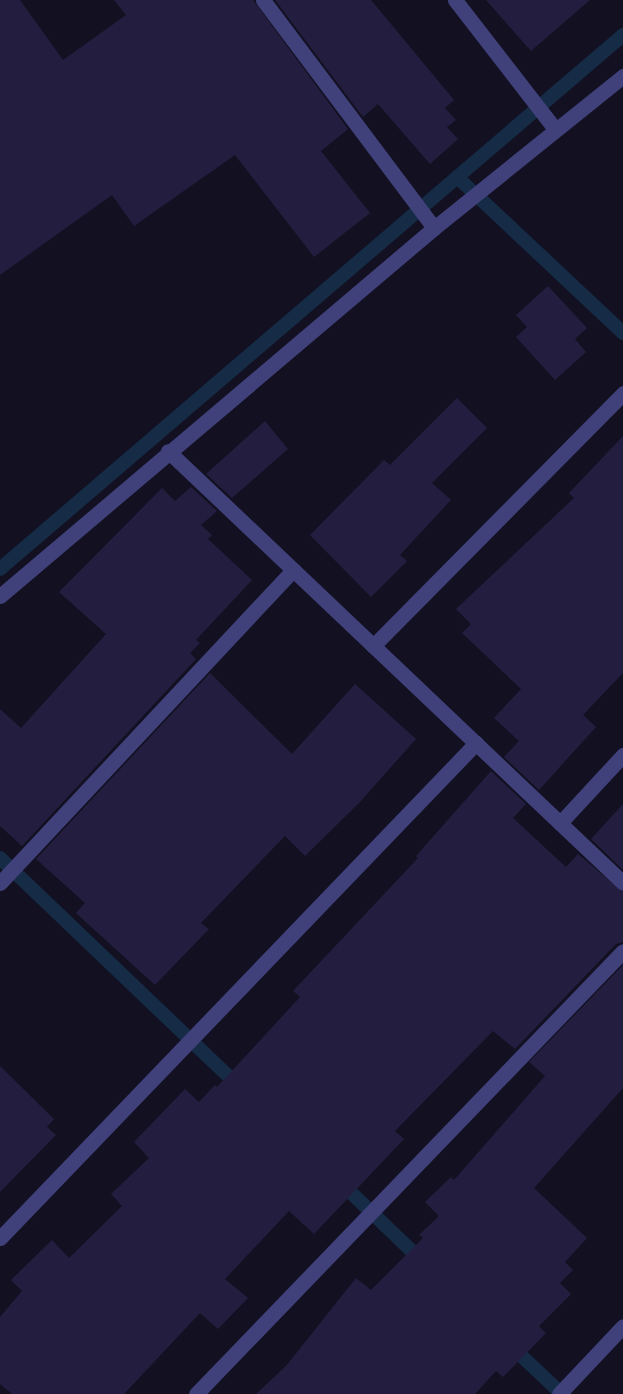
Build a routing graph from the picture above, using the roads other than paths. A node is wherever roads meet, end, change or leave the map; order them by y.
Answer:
1 (263, 0) edge
2 (455, 0) edge
3 (623, 76) edge
4 (555, 129) junction
5 (434, 228) junction
6 (623, 393) edge
7 (168, 451) junction
8 (293, 570) junction
9 (0, 596) edge
10 (373, 646) junction
11 (476, 743) junction
12 (623, 755) edge
13 (560, 823) junction
14 (0, 883) edge
15 (623, 883) edge
16 (623, 951) edge
17 (0, 1238) edge
18 (623, 1326) edge
19 (196, 1394) edge
20 (559, 1394) edge

1 - 5 street
2 - 4 street
3 - 4 street
4 - 5 street
5 - 7 street
6 - 10 street
7 - 8 street
7 - 9 street
8 - 10 street
8 - 14 street
10 - 11 street
11 - 13 street
11 - 17 street
12 - 13 street
13 - 15 street
16 - 19 street
18 - 20 street

